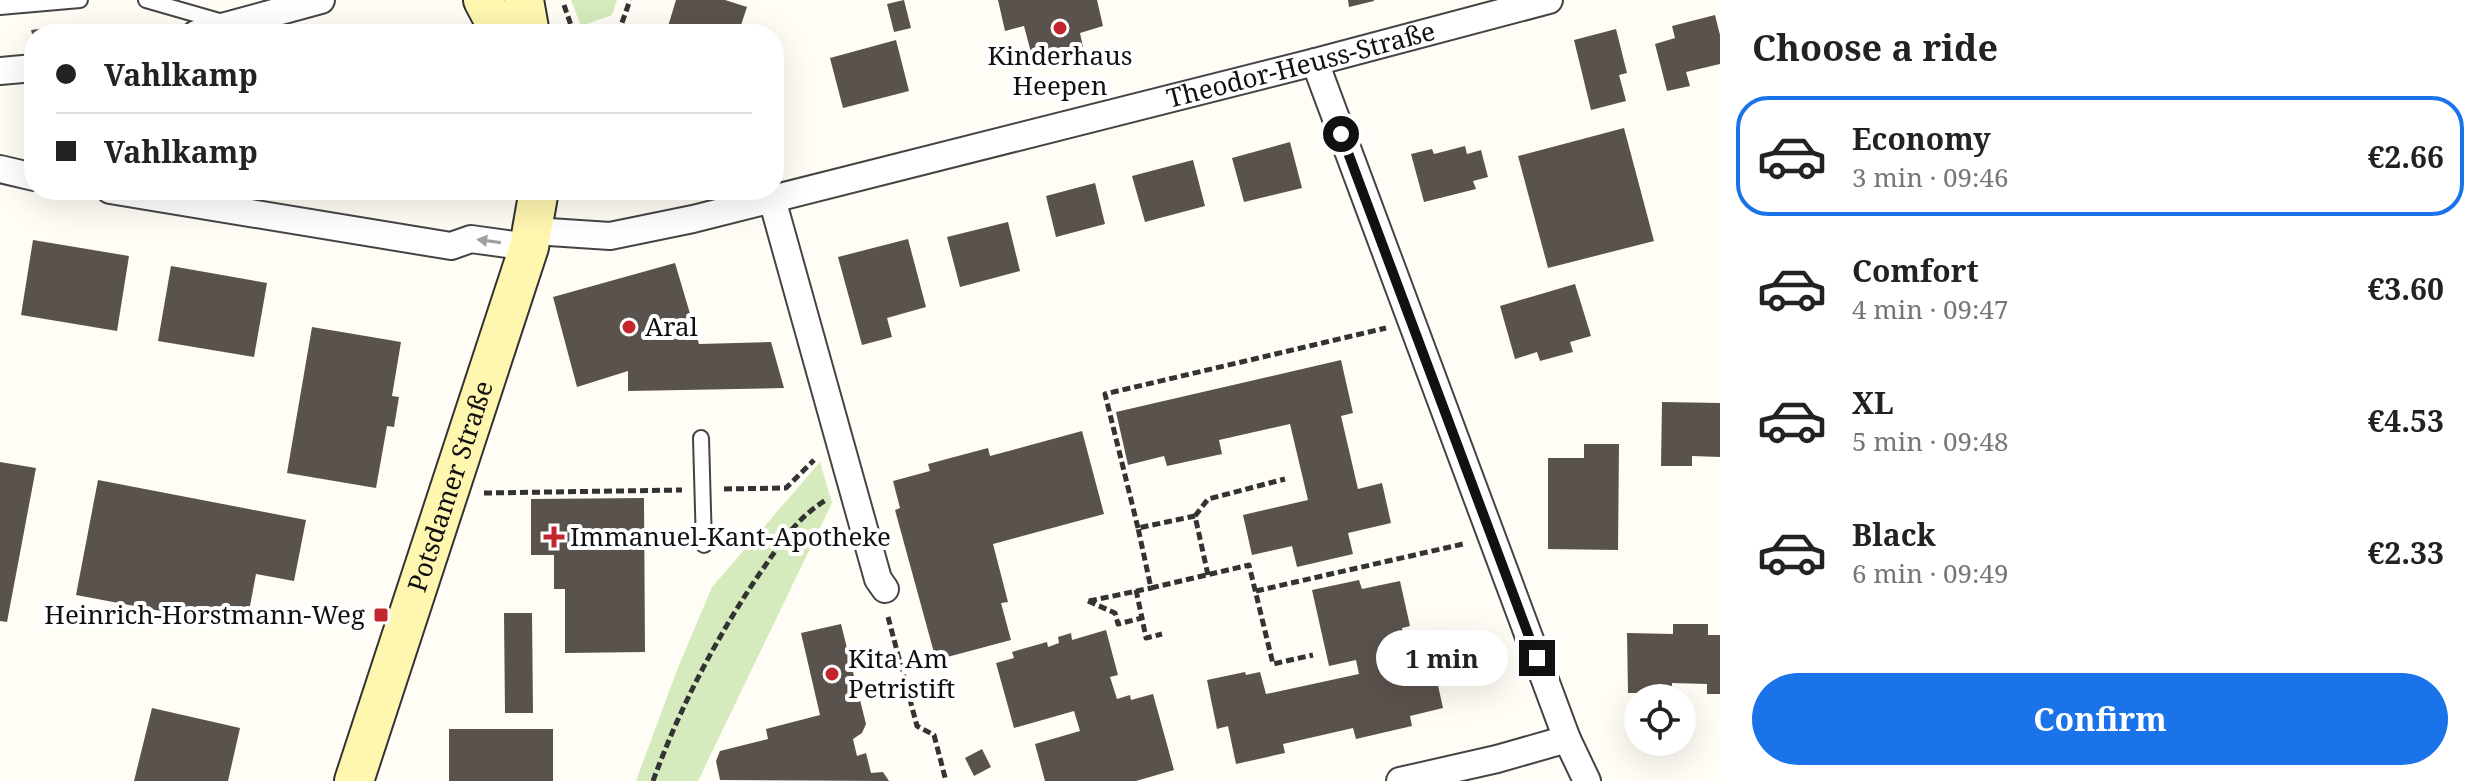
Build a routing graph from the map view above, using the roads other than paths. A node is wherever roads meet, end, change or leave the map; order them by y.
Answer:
1 (80, 0) edge
2 (146, 0) edge
3 (268, 0) edge
4 (321, 0) edge
5 (483, 0) edge
6 (524, 0) edge
7 (1549, 0) edge
8 (179, 5) edge
9 (0, 7) edge
10 (230, 24) junction
11 (496, 24) edge
12 (528, 24) edge
13 (1315, 62) junction
14 (24, 69) edge
15 (0, 71) edge
16 (0, 169) edge
17 (24, 175) edge
18 (784, 196) edge
19 (171, 200) edge
20 (537, 200) edge
21 (768, 200) edge
22 (772, 200) edge
23 (531, 239) junction
24 (701, 438) dead end
25 (704, 545) dead end
26 (885, 589) road end
27 (1567, 739) junction
28 (354, 781) edge
29 (1400, 781) edge
30 (1587, 781) edge

1 - 9 lane
2 - 8 lane
3 - 10 street
4 - 10 street
5 - 11 street
6 - 12 street
7 - 13 street, Theodor-Heuss-Straße
8 - 10 lane
13 - 18 street, Theodor-Heuss-Straße
13 - 27 street
14 - 15 street
16 - 17 street
23 -> 19 street, Theodor-Heuss-Straße
20 - 23 street, Potsdamer Straße
21 - 23 street, Theodor-Heuss-Straße
22 - 26 street
23 - 28 street, Potsdamer Straße
24 - 25 lane
27 - 29 street
27 - 30 street

